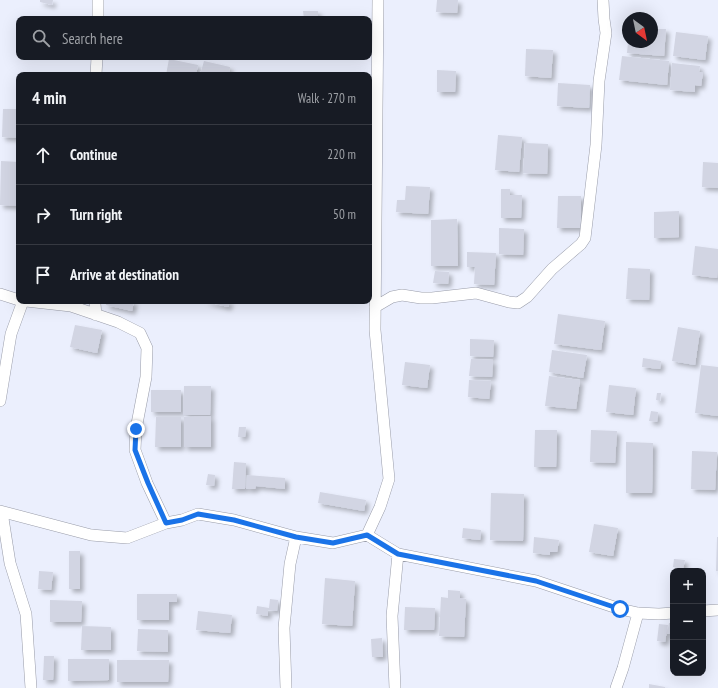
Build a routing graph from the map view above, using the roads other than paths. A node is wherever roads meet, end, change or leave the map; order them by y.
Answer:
1 (98, 0) edge
2 (378, 0) edge
3 (603, 0) edge
4 (98, 16) edge
5 (97, 60) edge
6 (96, 72) edge
7 (0, 294) edge
8 (16, 299) edge
9 (23, 304) edge
10 (52, 304) edge
11 (95, 304) edge
12 (375, 307) junction
13 (96, 314) junction
14 (0, 401) edge
15 (1, 512) edge
16 (166, 523) junction
17 (367, 535) junction
18 (296, 537) junction
19 (398, 554) junction
20 (718, 610) edge
21 (706, 611) edge
22 (638, 613) junction
23 (670, 613) edge
24 (31, 688) edge
25 (286, 688) edge
26 (395, 688) edge
27 (616, 688) edge

1 - 4 street
2 - 12 street
3 - 12 street
5 - 6 street
7 - 8 street
9 - 14 street
10 - 13 street
11 - 13 street
12 - 17 street
13 - 16 street
15 - 16 street
15 - 24 street
16 - 18 street
17 - 18 street
17 - 19 street
18 - 25 street
19 - 22 street
19 - 26 street
20 - 21 street
22 - 23 street
22 - 27 street

